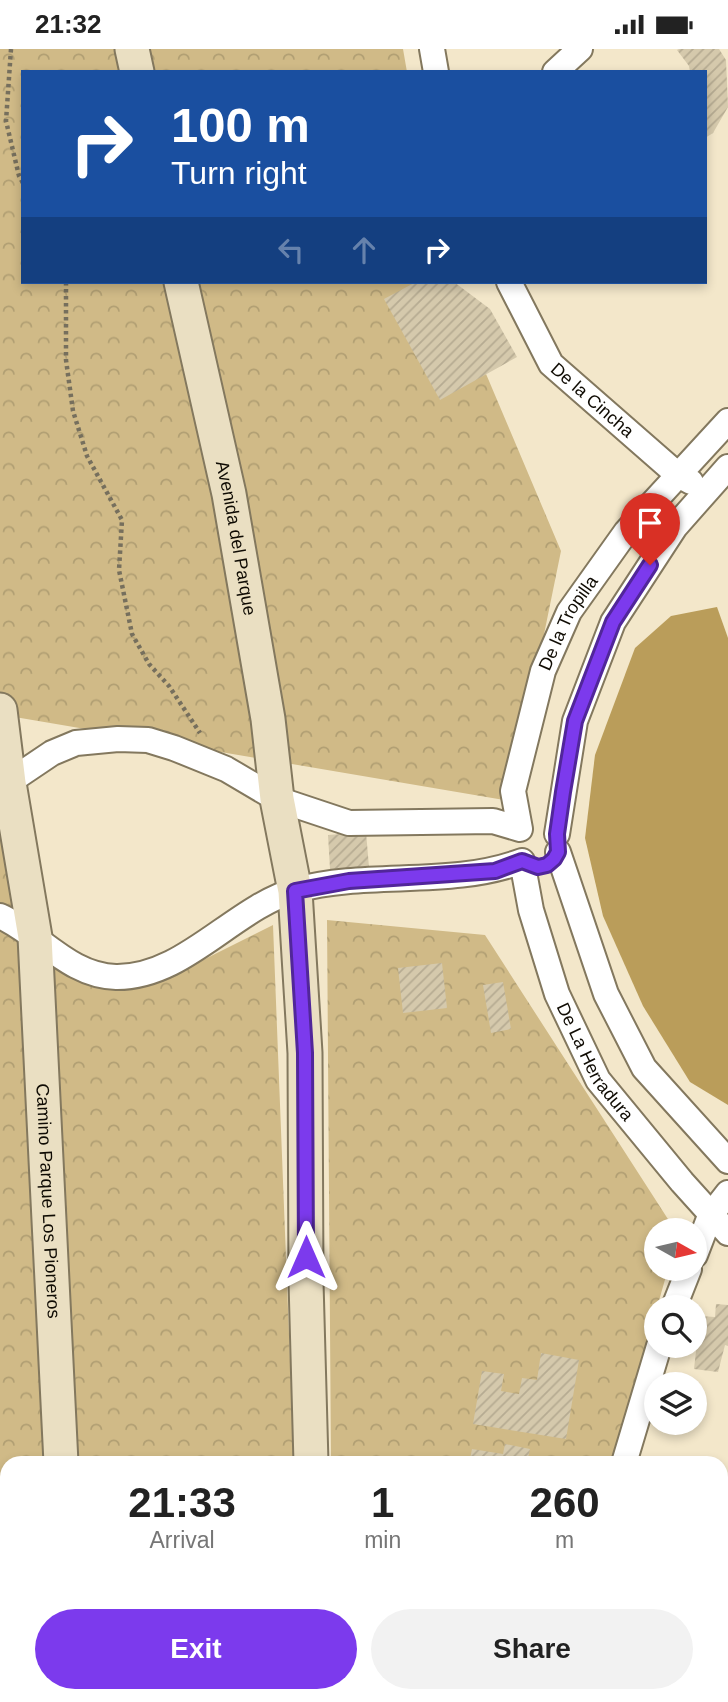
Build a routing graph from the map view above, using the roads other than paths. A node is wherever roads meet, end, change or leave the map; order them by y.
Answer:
1 (132, 49) edge
2 (432, 49) edge
3 (580, 49) edge
4 (137, 70) edge
5 (436, 70) edge
6 (557, 70) edge
7 (181, 284) edge
8 (510, 284) edge
9 (728, 421) edge
10 (728, 467) edge
11 (678, 475) junction
12 (706, 492) junction
13 (0, 710) edge
14 (5, 785) edge
15 (277, 799) junction
16 (520, 829) junction
17 (558, 843) junction
18 (522, 861) junction
19 (295, 891) junction
20 (0, 916) edge
21 (35, 937) junction
22 (728, 1161) edge
23 (728, 1193) edge
24 (719, 1224) edge
25 (707, 1240) edge
26 (655, 1358) edge
27 (61, 1456) edge
28 (311, 1456) edge
29 (626, 1456) edge

1 - 4 main road
2 - 5 street
3 - 6 street
7 - 15 main road, Avenida del Parque
8 - 11 street, De la Cincha
9 - 11 street, De la Tropilla
10 - 12 street
11 - 12 street, De la Cincha
11 - 16 street, De la Tropilla
12 - 17 street
13 - 14 main road
14 - 15 street
14 - 21 main road, Camino Parque Los Pioneros
15 - 16 street
15 - 19 main road, Avenida del Parque
16 - 17 street
16 - 18 street
17 - 18 street
17 - 22 street
18 - 19 street
18 - 24 street, De La Herradura
19 - 21 street
19 - 28 main road
20 - 21 street
21 - 27 main road, Camino Parque Los Pioneros
23 - 24 street
24 - 25 street
26 - 29 street

